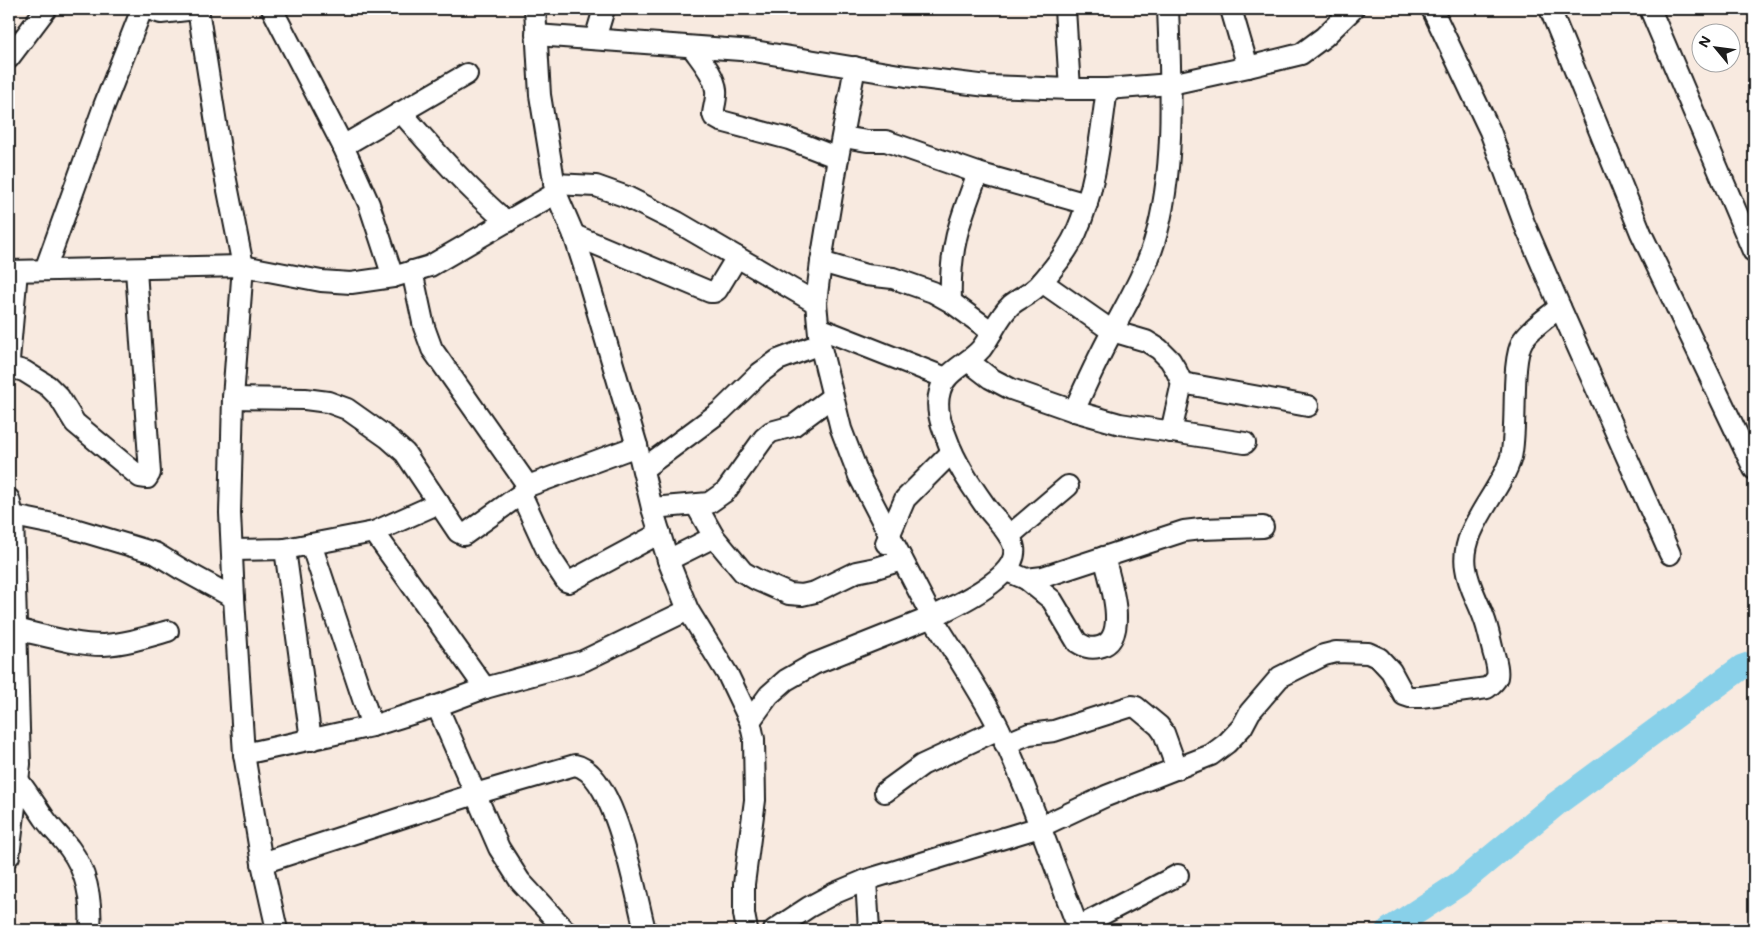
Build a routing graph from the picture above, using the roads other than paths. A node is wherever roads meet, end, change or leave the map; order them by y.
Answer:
1 (46, 9) edge
2 (142, 9) edge
3 (148, 9) edge
4 (197, 9) edge
5 (272, 9) edge
6 (536, 9) edge
7 (604, 9) edge
8 (1065, 9) edge
9 (1168, 9) edge
10 (1231, 9) edge
11 (1353, 9) edge
12 (1432, 9) edge
13 (1550, 9) edge
14 (1650, 9) edge
15 (536, 35) junction
16 (595, 39) junction
17 (692, 46) junction
18 (9, 58) edge
19 (856, 67) junction
20 (1248, 67) junction
21 (467, 74) dead end
22 (1171, 84) junction
23 (1107, 89) junction
24 (1070, 90) junction
25 (402, 112) junction
26 (843, 137) junction
27 (343, 146) junction
28 (838, 158) junction
29 (978, 173) junction
30 (554, 188) junction
31 (1087, 204) junction
32 (508, 222) junction
33 (574, 235) junction
34 (1753, 251) edge
35 (737, 257) junction
36 (821, 262) junction
37 (243, 266) junction
38 (45, 270) junction
39 (136, 270) junction
40 (13, 271) edge
41 (412, 271) junction
42 (393, 277) junction
43 (1042, 282) junction
44 (951, 302) junction
45 (816, 303) junction
46 (1560, 307) junction
47 (1112, 331) junction
48 (992, 332) junction
49 (820, 336) junction
50 (9, 360) edge
51 (968, 361) junction
52 (9, 367) edge
53 (946, 378) junction
54 (1182, 383) junction
55 (832, 396) junction
56 (233, 398) junction
57 (1308, 406) dead end
58 (1074, 411) junction
59 (1171, 432) junction
60 (1245, 443) dead end
61 (637, 446) junction
62 (952, 452) junction
63 (643, 469) junction
64 (1754, 469) edge
65 (1068, 486) dead end
66 (524, 490) junction
67 (439, 503) junction
68 (696, 505) junction
69 (652, 508) junction
70 (10, 510) edge
71 (1263, 527) dead end
72 (374, 532) junction
73 (660, 533) junction
74 (890, 536) junction
75 (1009, 536) junction
76 (714, 537) junction
77 (311, 544) junction
78 (285, 549) junction
79 (232, 550) junction
80 (1670, 554) dead end
81 (1104, 557) junction
82 (668, 560) junction
83 (902, 560) junction
84 (876, 568) junction
85 (1007, 571) junction
86 (1026, 579) junction
87 (234, 598) junction
88 (688, 610) junction
89 (932, 618) junction
90 (15, 629) junction
91 (168, 631) dead end
92 (485, 688) junction
93 (437, 706) junction
94 (750, 721) junction
95 (372, 726) junction
96 (1002, 736) junction
97 (312, 740) junction
98 (244, 754) junction
99 (1177, 769) junction
100 (18, 780) junction
101 (885, 792) dead end
102 (475, 794) junction
103 (12, 807) edge
104 (1040, 827) junction
105 (9, 856) edge
106 (262, 863) junction
107 (1178, 875) dead end
108 (866, 880) junction
109 (1079, 929) edge
110 (90, 930) edge
111 (277, 930) edge
112 (565, 930) edge
113 (645, 930) edge
114 (747, 930) edge
115 (774, 930) edge
116 (869, 930) edge

1 - 18 street
2 - 38 street
3 - 4 street
4 - 37 street
5 - 27 street
6 - 15 street
7 - 16 street
8 - 24 street
9 - 22 street
10 - 20 street
11 - 20 street
12 - 46 street
13 - 64 street
14 - 34 street
15 - 16 street
15 - 30 street
16 - 17 street
17 - 19 street
17 - 28 street
19 - 24 street
19 - 26 street
20 - 22 street
21 - 25 street
22 - 23 street
22 - 47 street
23 - 24 street
23 - 31 street
25 - 27 street
25 - 32 street
26 - 28 street
26 - 29 street
27 - 42 street
28 - 36 street
29 - 31 street
29 - 44 street
30 - 32 street
30 - 33 street
30 - 35 street
31 - 43 street
32 - 41 street
33 - 35 street
33 - 61 street
35 - 45 street
36 - 44 street
36 - 45 street
37 - 39 street
37 - 42 street
37 - 56 street
38 - 39 street
38 - 40 street
39 - 52 street
40 - 50 street
41 - 42 street
41 - 66 street
43 - 47 street
43 - 48 street
44 - 48 street
45 - 49 street
46 - 80 street
46 - 99 street
47 - 54 street
47 - 58 street
48 - 51 street
49 - 53 street
49 - 55 street
49 - 63 street
51 - 53 street
51 - 58 street
53 - 62 street
54 - 57 street
54 - 59 street
55 - 68 street
55 - 74 street
56 - 67 street
56 - 79 street
58 - 59 street
59 - 60 street
61 - 63 street
61 - 66 street
62 - 74 street
62 - 75 street
63 - 69 street
65 - 75 street
66 - 67 street
66 - 73 street
67 - 72 street
68 - 69 street
68 - 76 street
69 - 73 street
70 - 87 street
70 - 90 street
71 - 81 street
72 - 77 street
72 - 92 street
73 - 82 street
74 - 83 street
74 - 84 street
75 - 85 street
76 - 82 street
76 - 84 street
77 - 78 street
77 - 95 street
78 - 79 street
78 - 97 street
79 - 87 street
81 - 86 street
81 - 86 street
82 - 88 street
83 - 84 street
83 - 89 street
85 - 86 street
85 - 89 street
87 - 98 street
88 - 92 street
88 - 94 street
89 - 94 street
89 - 96 street
90 - 91 street
90 - 100 street
92 - 93 street
93 - 95 street
93 - 102 street
94 - 114 street
95 - 97 street
96 - 99 street
96 - 101 street
96 - 104 street
97 - 98 street
98 - 106 street
99 - 104 street
100 - 103 street
100 - 110 street
102 - 106 street
102 - 112 street
102 - 113 street
103 - 105 street
104 - 108 street
104 - 109 street
106 - 111 street
107 - 109 street
108 - 115 street
108 - 116 street

